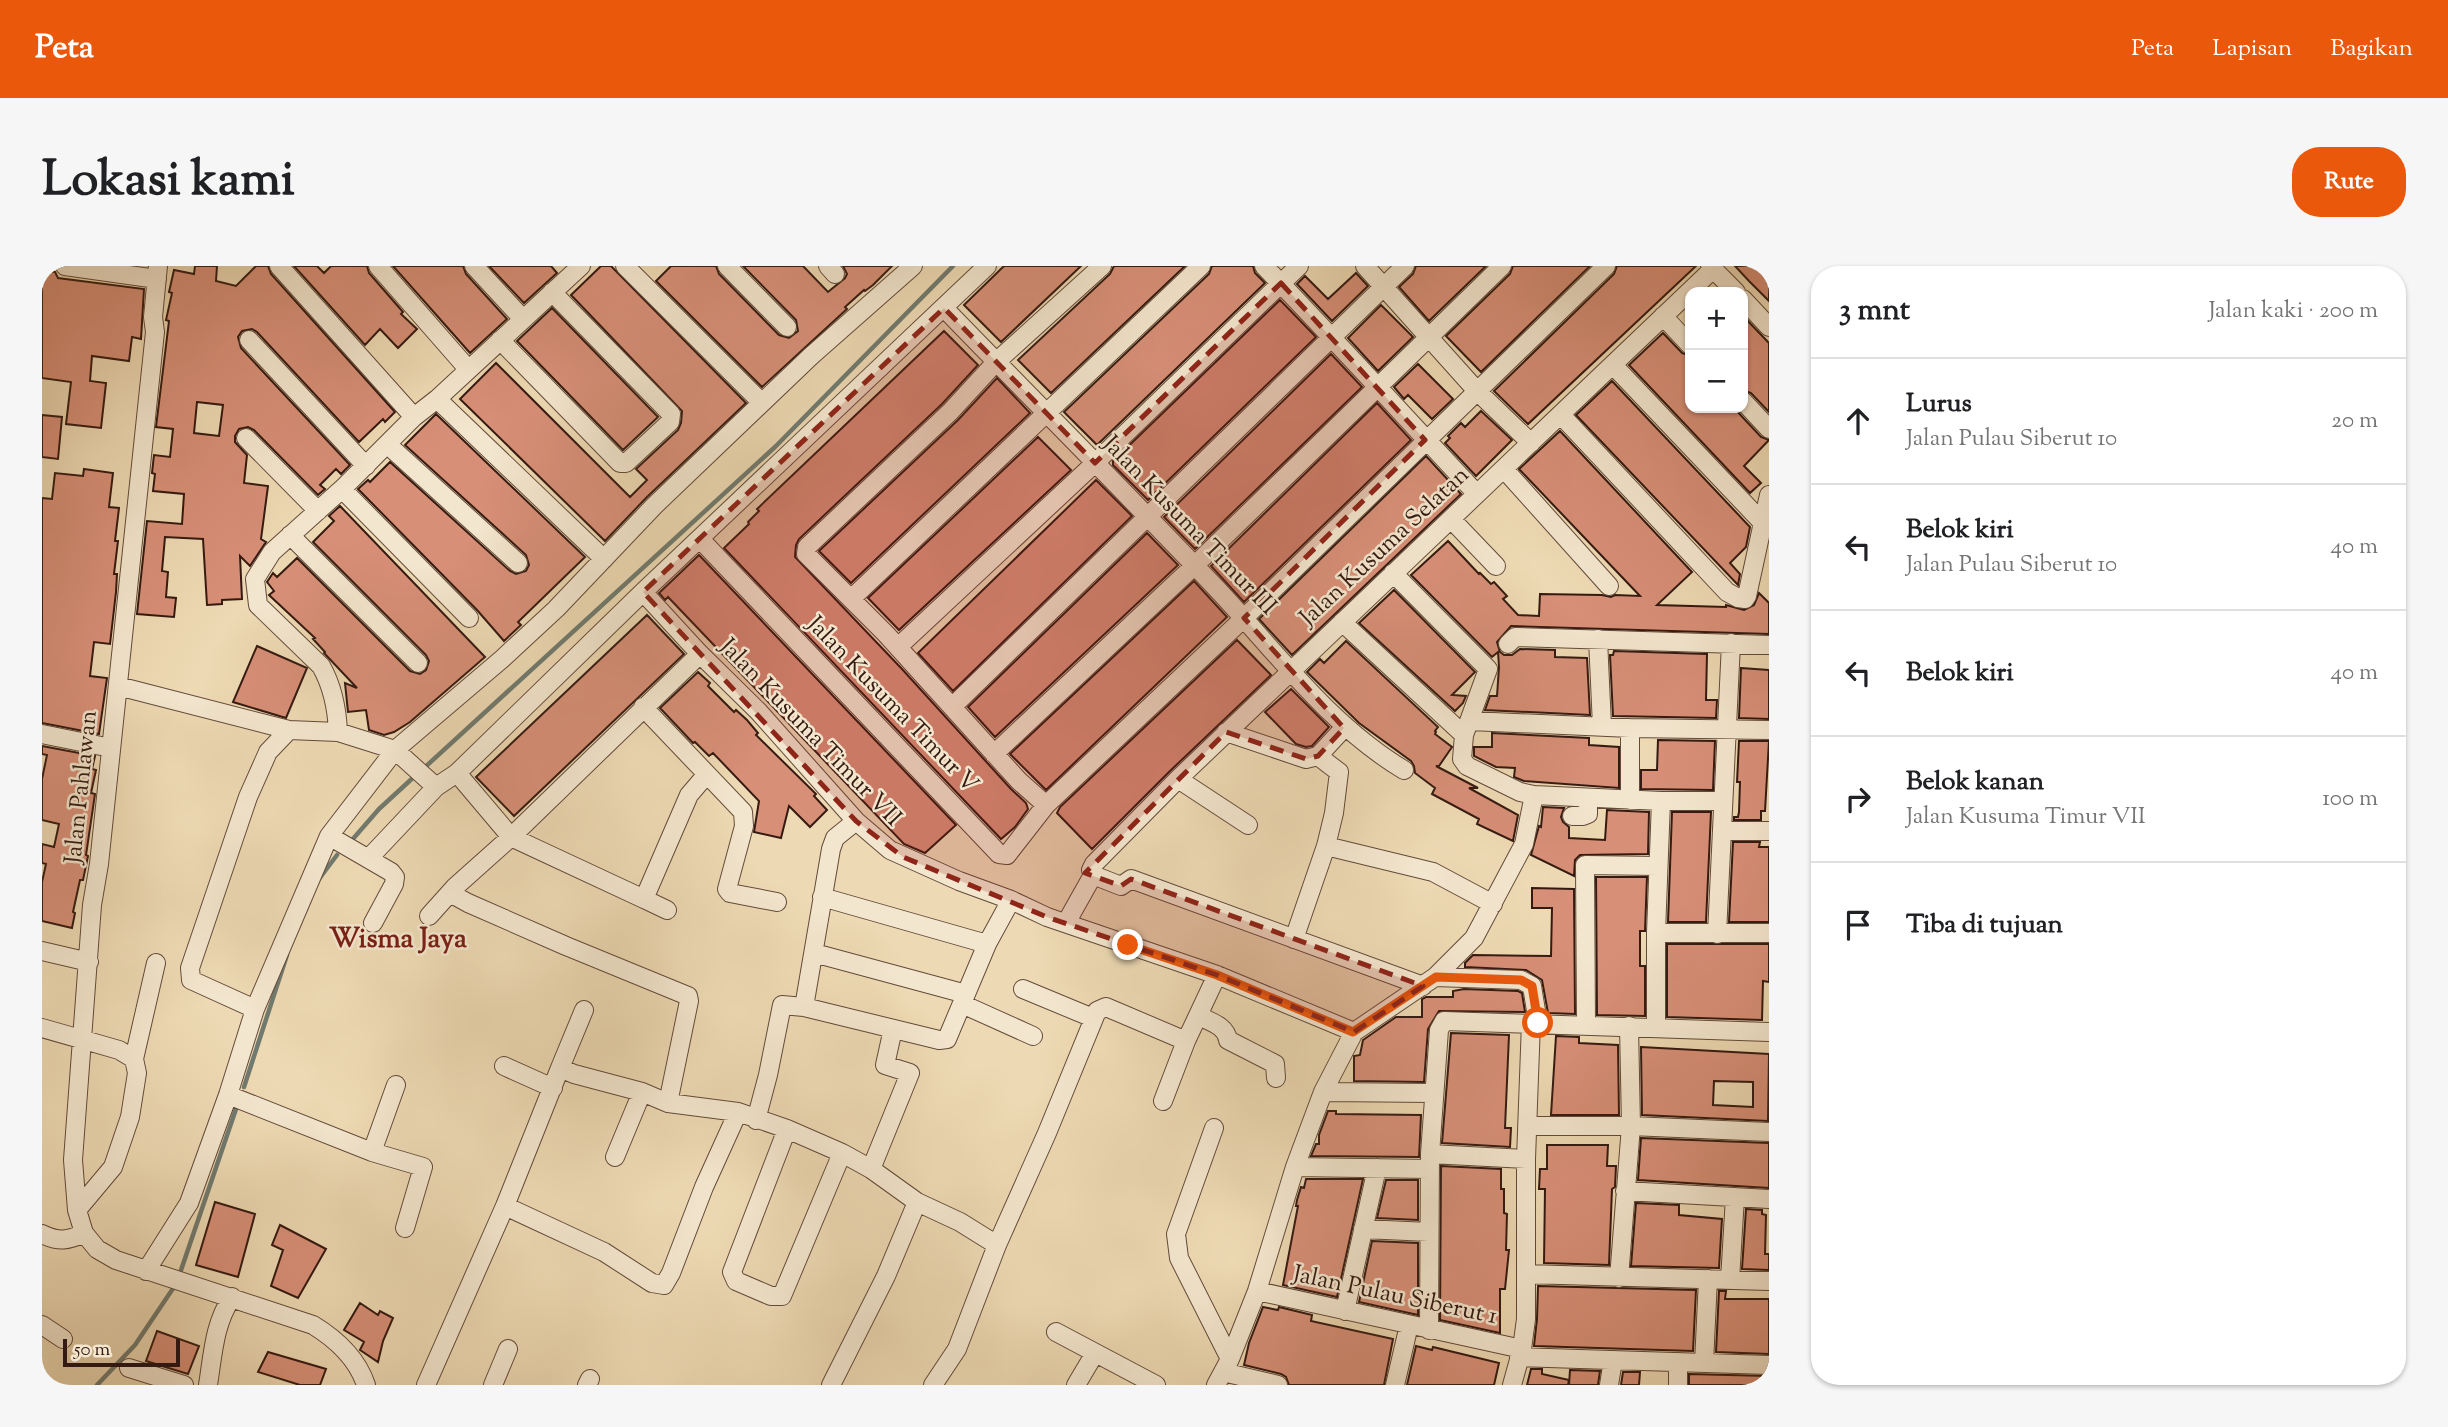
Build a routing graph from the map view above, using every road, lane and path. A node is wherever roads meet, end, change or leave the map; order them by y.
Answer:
1 (65, 266) edge
2 (279, 266) edge
3 (378, 266) edge
4 (474, 266) edge
5 (727, 266) edge
6 (913, 266) edge
7 (987, 266) edge
8 (1102, 266) edge
9 (1201, 266) edge
10 (1264, 266) edge
11 (1299, 266) edge
12 (1365, 266) edge
13 (1405, 266) edge
14 (1502, 266) edge
15 (1606, 266) edge
16 (577, 267) edge
17 (1712, 267) edge
18 (633, 268) edge
19 (157, 272) edge
20 (1281, 283) junction
21 (1384, 286) junction
22 (1731, 287) edge
23 (552, 292) junction
24 (1748, 304) edge
25 (944, 308) junction
26 (1663, 316) junction
27 (523, 319) junction
28 (787, 327) dead end
29 (1769, 327) edge
30 (1332, 335) junction
31 (1429, 335) junction
32 (249, 340) dead end
33 (1685, 340) edge
34 (500, 341) junction
35 (996, 362) junction
36 (1613, 365) junction
37 (468, 369) junction
38 (1377, 387) junction
39 (1477, 391) junction
40 (437, 399) junction
41 (762, 403) junction
42 (1748, 406) edge
43 (1045, 413) junction
44 (1561, 415) junction
45 (414, 417) junction
46 (1769, 429) edge
47 (246, 438) dead end
48 (1425, 440) junction
49 (1531, 443) junction
50 (388, 445) junction
51 (1095, 463) junction
52 (366, 466) junction
53 (1504, 469) junction
54 (342, 489) junction
55 (1477, 494) junction
56 (1769, 495) edge
57 (318, 511) junction
58 (1147, 517) junction
59 (1451, 519) junction
60 (1763, 523) junction
61 (290, 536) junction
62 (700, 538) junction
63 (604, 559) junction
64 (518, 563) dead end
65 (1194, 566) junction
66 (1496, 566) dead end
67 (1393, 573) junction
68 (1609, 586) dead end
69 (643, 592) junction
70 (851, 600) junction
71 (469, 618) dead end
72 (1244, 618) junction
73 (1342, 622) junction
74 (1598, 639) junction
75 (1731, 643) junction
76 (1508, 644) dead end
77 (1769, 645) edge
78 (898, 647) junction
79 (700, 654) junction
80 (418, 663) dead end
81 (1290, 671) junction
82 (118, 686) junction
83 (643, 707) junction
84 (952, 707) junction
85 (1602, 726) junction
86 (1345, 728) junction
87 (1467, 728) junction
88 (1630, 728) junction
89 (289, 730) junction
90 (1727, 730) junction
91 (1769, 730) edge
92 (1226, 732) junction
93 (338, 733) junction
94 (42, 734) edge
95 (111, 748) junction
96 (993, 754) junction
97 (402, 756) junction
98 (1318, 757) junction
99 (1404, 770) dead end
100 (457, 772) junction
101 (708, 774) junction
102 (1178, 779) junction
103 (433, 784) junction
104 (1534, 795) junction
105 (1588, 798) junction
106 (1630, 800) junction
107 (1661, 801) junction
108 (1723, 801) junction
109 (1046, 805) junction
110 (1572, 816) dead end
111 (856, 821) junction
112 (1248, 825) dead end
113 (1722, 831) junction
114 (1769, 831) edge
115 (329, 835) junction
116 (511, 837) junction
117 (1326, 846) junction
118 (369, 858) junction
119 (1658, 866) junction
120 (1093, 870) junction
121 (450, 893) junction
122 (822, 897) junction
123 (644, 899) junction
124 (1011, 900) junction
125 (777, 902) dead end
126 (1493, 904) junction
127 (667, 910) dead end
128 (429, 916) dead end
129 (373, 923) dead end
130 (1066, 923) junction
131 (1656, 933) junction
132 (1769, 933) edge
133 (1717, 934) junction
134 (1294, 939) junction
135 (987, 944) junction
136 (42, 951) edge
137 (814, 953) junction
138 (89, 961) junction
139 (156, 963) dead end
140 (1217, 975) junction
141 (1429, 981) junction
142 (1023, 989) dead end
143 (964, 999) junction
144 (804, 1007) junction
145 (255, 1009) junction
146 (584, 1010) dead end
147 (1199, 1016) junction
148 (1093, 1018) junction
149 (1534, 1023) junction
150 (1586, 1025) junction
151 (1629, 1026) junction
152 (1656, 1027) junction
153 (42, 1028) edge
154 (893, 1029) junction
155 (1353, 1032) junction
156 (1769, 1032) edge
157 (1033, 1036) dead end
158 (84, 1040) junction
159 (1186, 1041) junction
160 (134, 1059) junction
161 (504, 1066) dead end
162 (561, 1068) junction
163 (1276, 1078) dead end
164 (396, 1085) dead end
165 (553, 1088) junction
166 (642, 1093) junction
167 (1323, 1093) junction
168 (1433, 1093) junction
169 (228, 1095) junction
170 (1163, 1101) dead end
171 (668, 1103) junction
172 (738, 1112) junction
173 (756, 1120) junction
174 (1528, 1125) junction
175 (1630, 1125) junction
176 (1214, 1128) dead end
177 (787, 1129) junction
178 (1769, 1132) edge
179 (372, 1152) junction
180 (842, 1153) junction
181 (615, 1157) dead end
182 (1526, 1159) junction
183 (1430, 1162) junction
184 (1295, 1167) junction
185 (1377, 1168) junction
186 (871, 1169) junction
187 (1625, 1191) junction
188 (1735, 1197) junction
189 (1769, 1199) edge
190 (917, 1202) junction
191 (505, 1206) junction
192 (77, 1210) junction
193 (405, 1227) dead end
194 (1363, 1229) junction
195 (1429, 1232) junction
196 (84, 1233) junction
197 (42, 1234) edge
198 (997, 1245) junction
199 (146, 1271) junction
200 (1526, 1274) junction
201 (1619, 1278) junction
202 (1707, 1279) junction
203 (1730, 1280) junction
204 (1769, 1281) edge
205 (1257, 1291) junction
206 (232, 1297) junction
207 (1345, 1311) junction
208 (42, 1325) edge
209 (1409, 1325) junction
210 (1429, 1330) junction
211 (1056, 1332) dead end
212 (63, 1339) dead end
213 (508, 1349) dead end
214 (1095, 1353) junction
215 (1520, 1353) junction
216 (1613, 1360) junction
217 (1678, 1362) junction
218 (1704, 1363) junction
219 (1769, 1365) edge
220 (129, 1368) dead end
221 (1223, 1372) edge
222 (184, 1385) edge
223 (208, 1385) edge
224 (366, 1385) edge
225 (426, 1385) edge
226 (493, 1385) edge
227 (831, 1385) edge
228 (933, 1385) edge
229 (1076, 1385) edge
230 (1156, 1385) edge
231 (1278, 1385) edge
232 (1395, 1385) edge
233 (1512, 1385) edge
234 (1609, 1385) edge
235 (1678, 1385) edge

1 - 19 street
2 - 45 street
3 - 37 street
4 - 27 street
5 - 28 street
6 - 41 street
7 - 25 street
8 - 35 street
9 - 43 street
10 - 20 street
11 - 20 street
12 - 21 street
13 - 21 street
14 - 31 street
15 - 39 street
16 - 23 street
17 - 22 street
17 - 26 street, Jalan Kusuma Selatan
18 - 41 street
19 - 82 street, Jalan Pahlawan
20 - 30 street
20 - 51 street
21 - 30 street
21 - 31 street
23 - 27 street
23 - 34 street
24 - 29 street
25 - 35 street, Jalan Kusuma Timur III
25 - 62 street
26 - 33 street
26 - 36 street, Jalan Kusuma Selatan
27 - 34 street
30 - 38 street
30 - 58 street
31 - 38 street
31 - 39 street
32 - 52 street
34 - 37 street
35 - 43 street, Jalan Kusuma Timur III
35 - 70 street
36 - 44 street, Jalan Kusuma Selatan
36 - 60 street
37 - 40 street
38 - 48 street
38 - 65 street
39 - 48 street
39 - 49 street
40 - 45 street
40 - 63 street
41 - 63 street
42 - 46 street
43 - 51 street, Jalan Kusuma Timur III
43 - 70 street
44 - 49 street, Jalan Kusuma Selatan
44 - 60 street
45 - 50 street
47 - 57 street
48 - 55 street
48 - 72 street
49 - 53 street, Jalan Kusuma Selatan
50 - 52 street
50 - 64 street
51 - 58 street, Jalan Kusuma Timur III
51 - 78 street
52 - 54 street
53 - 55 street, Jalan Kusuma Selatan
53 - 68 street
54 - 57 street
54 - 71 street
55 - 59 street, Jalan Kusuma Selatan
56 - 60 street
57 - 61 street
58 - 65 street, Jalan Kusuma Timur III
58 - 84 street
59 - 66 street
59 - 67 street, Jalan Kusuma Selatan
61 - 80 street
61 - 93 street
62 - 69 street
62 - 109 street, Jalan Kusuma Timur V
63 - 97 street
65 - 72 street, Jalan Kusuma Timur III
65 - 96 street
67 - 73 street, Jalan Kusuma Selatan
67 - 87 street
69 - 79 street, Jalan Kusuma Timur VII
69 - 100 street
70 - 78 street
72 - 81 street, Jalan Kusuma Timur III
72 - 109 street
73 - 81 street, Jalan Kusuma Selatan
73 - 87 street
74 - 75 street
74 - 76 street
74 - 85 street
75 - 77 street
75 - 90 street
78 - 84 street
79 - 83 street
79 - 111 street, Jalan Kusuma Timur VII
81 - 86 street, Jalan Kusuma Timur III
81 - 92 street, Jalan Kusuma Selatan
82 - 89 street
82 - 95 street, Jalan Pahlawan
83 - 101 street
83 - 116 street
84 - 96 street
85 - 87 street
85 - 88 street
86 - 98 street
86 - 99 street, Jalan Kusuma Timur III
87 - 104 street
88 - 90 street
88 - 106 street
89 - 93 street
89 - 145 street
90 - 91 street
90 - 108 street
92 - 98 street
92 - 102 street, Jalan Kusuma Selatan
93 - 97 street
94 - 95 street
95 - 138 street, Jalan Pahlawan
96 - 109 street
97 - 103 street
97 - 115 street
98 - 117 street
100 - 103 street
100 - 116 street
101 - 123 street
101 - 125 street
102 - 112 street
102 - 120 street, Jalan Kusuma Selatan
103 - 118 street
104 - 105 street
104 - 126 street
105 - 106 street
105 - 110 street
106 - 107 street
107 - 108 street
107 - 119 street
108 - 113 street
111 - 122 street
111 - 124 street, Jalan Kusuma Timur VII
113 - 114 street
113 - 133 street
115 - 118 street
115 - 145 street
116 - 121 street
116 - 123 street
117 - 126 street
117 - 134 street
118 - 129 street
119 - 131 street
119 - 150 street
120 - 130 street, Jalan Kusuma Selatan
120 - 134 street
121 - 128 street
121 - 171 street
122 - 135 street
122 - 137 street
123 - 127 street
124 - 130 street, Jalan Kusuma Timur VII
124 - 135 street
126 - 141 street
130 - 140 street, Jalan Kusuma Timur VII
131 - 133 street
131 - 152 street
132 - 133 street
134 - 141 street
135 - 143 street
136 - 138 street
137 - 143 street
137 - 144 street
138 - 158 street, Jalan Pahlawan
139 - 160 street
140 - 147 street
140 - 155 street, Jalan Kusuma Timur VII
141 - 149 street
141 - 155 street
142 - 148 street
143 - 154 street
143 - 157 street
144 - 154 street
144 - 173 street
145 - 169 street
146 - 162 street
147 - 159 street
147 - 163 street
148 - 159 street
148 - 198 street
149 - 150 street
149 - 168 street
149 - 174 street
150 - 151 street
151 - 152 street
151 - 175 street
152 - 156 street
153 - 158 street
154 - 186 street
155 - 167 street
158 - 160 street
158 - 192 street, Jalan Pahlawan
159 - 170 street
160 - 192 street
161 - 165 street
162 - 165 street
162 - 166 street
164 - 179 street
165 - 191 street
166 - 171 street
166 - 181 street
167 - 168 street
167 - 184 street
168 - 183 street
169 - 179 street
169 - 199 street
171 - 172 street
172 - 173 street
172 - 191 street
173 - 177 street
174 - 175 street
174 - 182 street
175 - 178 street
175 - 187 street
176 - 221 street
177 - 180 street
177 - 180 street
179 - 193 street
180 - 186 street
182 - 183 street
182 - 200 street
183 - 185 street
183 - 195 street
184 - 185 street
184 - 205 street
185 - 194 street
186 - 190 street
187 - 188 street
187 - 201 street
188 - 189 street
188 - 203 street
190 - 198 street
190 - 227 street
191 - 225 street
192 - 196 street, Jalan Pahlawan
194 - 195 street
194 - 207 street
195 - 210 street
196 - 197 street
196 - 199 street
198 - 228 street
199 - 206 street
200 - 201 street
200 - 215 street
201 - 202 street
202 - 203 street
202 - 218 street
203 - 204 street
205 - 207 street, Jalan Pulau Siberut 1
205 - 221 street
206 - 223 street
206 - 224 street
207 - 209 street, Jalan Pulau Siberut 1
208 - 212 street
209 - 210 street, Jalan Pulau Siberut 1
209 - 232 street
210 - 215 street, Jalan Pulau Siberut 1
211 - 214 street
213 - 226 street
214 - 229 street
214 - 230 street
215 - 216 street, Jalan Pulau Siberut 1
215 - 233 street
216 - 217 street, Jalan Pulau Siberut 1
216 - 234 street
217 - 218 street, Jalan Pulau Siberut 1
217 - 235 street
218 - 219 street, Jalan Pulau Siberut 1
220 - 222 street
221 - 231 street

